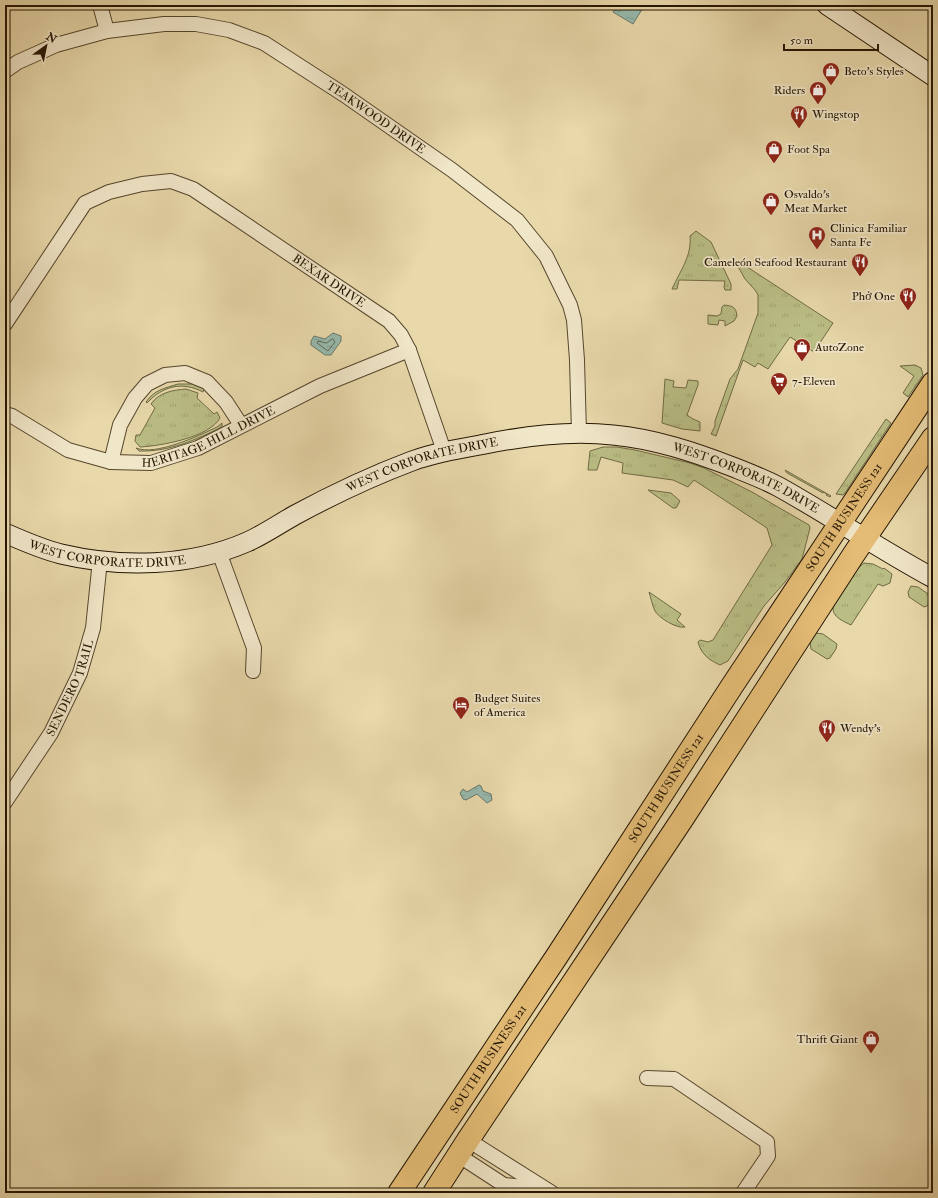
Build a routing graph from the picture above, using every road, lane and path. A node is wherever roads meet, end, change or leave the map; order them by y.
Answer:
1 (100, 5) edge
2 (827, 5) edge
3 (107, 31) junction
4 (5, 72) edge
5 (933, 76) edge
6 (5, 324) edge
7 (409, 350) junction
8 (933, 383) edge
9 (5, 414) edge
10 (241, 425) junction
11 (579, 433) junction
12 (933, 438) edge
13 (444, 451) junction
14 (111, 462) junction
15 (840, 523) junction
16 (5, 533) edge
17 (865, 538) junction
18 (219, 552) junction
19 (100, 560) junction
20 (933, 578) edge
21 (254, 671) dead end
22 (5, 802) edge
23 (650, 812) junction
24 (675, 829) junction
25 (648, 1078) dead end
26 (450, 1115) junction
27 (463, 1148) junction
28 (549, 1191) edge
29 (398, 1193) edge
30 (434, 1193) edge
31 (743, 1193) edge

1 - 3 street
2 - 5 street
3 - 4 street, TEAKWOOD DRIVE
3 - 11 street, TEAKWOOD DRIVE
6 - 7 street, BEXAR DRIVE
7 - 10 street, HERITAGE HILL DRIVE
7 - 13 street, BEXAR DRIVE
8 - 15 main road, SOUTH BUSINESS 121
9 - 14 street, HERITAGE HILL DRIVE
10 - 14 street, HERITAGE HILL DRIVE
10 - 14 street
11 - 13 street, WEST CORPORATE DRIVE
11 - 15 street, WEST CORPORATE DRIVE
12 - 17 main road
13 - 18 street, WEST CORPORATE DRIVE
15 - 17 street, WEST CORPORATE DRIVE
15 - 23 main road, SOUTH BUSINESS 121
16 - 19 street, WEST CORPORATE DRIVE
17 - 20 street, WEST CORPORATE DRIVE
17 - 24 main road
18 - 19 street, WEST CORPORATE DRIVE
18 - 21 street
19 - 22 street, SENDERO TRAIL
23 - 24 main road
23 - 26 main road, SOUTH BUSINESS 121
24 - 27 main road
25 - 31 street
26 - 29 main road, SOUTH BUSINESS 121
26 - 30 main road
27 - 28 street
27 - 28 street
27 - 30 main road

